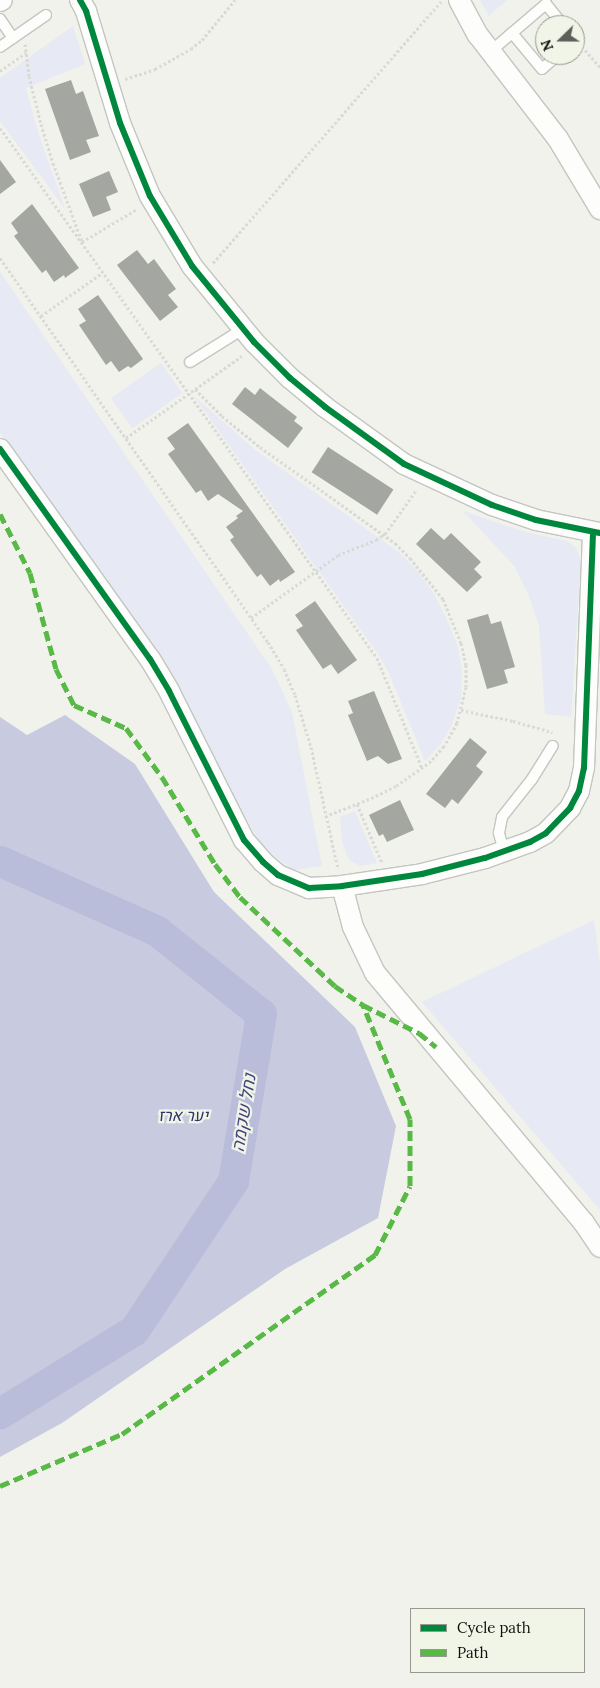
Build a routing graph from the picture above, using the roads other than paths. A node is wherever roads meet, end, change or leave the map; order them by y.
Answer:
1 (80, 0) edge
2 (459, 0) edge
3 (46, 15) dead end
4 (555, 15) edge
5 (0, 19) edge
6 (512, 33) junction
7 (13, 38) junction
8 (0, 46) edge
9 (490, 52) junction
10 (535, 61) edge
11 (600, 209) edge
12 (243, 330) junction
13 (190, 362) dead end
14 (0, 449) edge
15 (596, 533) edge
16 (596, 571) edge
17 (553, 746) dead end
18 (504, 851) junction
19 (342, 886) junction
20 (600, 1247) edge

1 - 12 street
2 - 9 street
3 - 7 lane
4 - 6 lane
5 - 7 lane
6 - 9 lane
6 - 10 lane
7 - 8 lane
9 - 11 street
12 - 13 lane
12 - 15 street
14 - 19 street
15 - 16 street
16 - 18 street
17 - 18 lane
18 - 19 street
19 - 20 street

